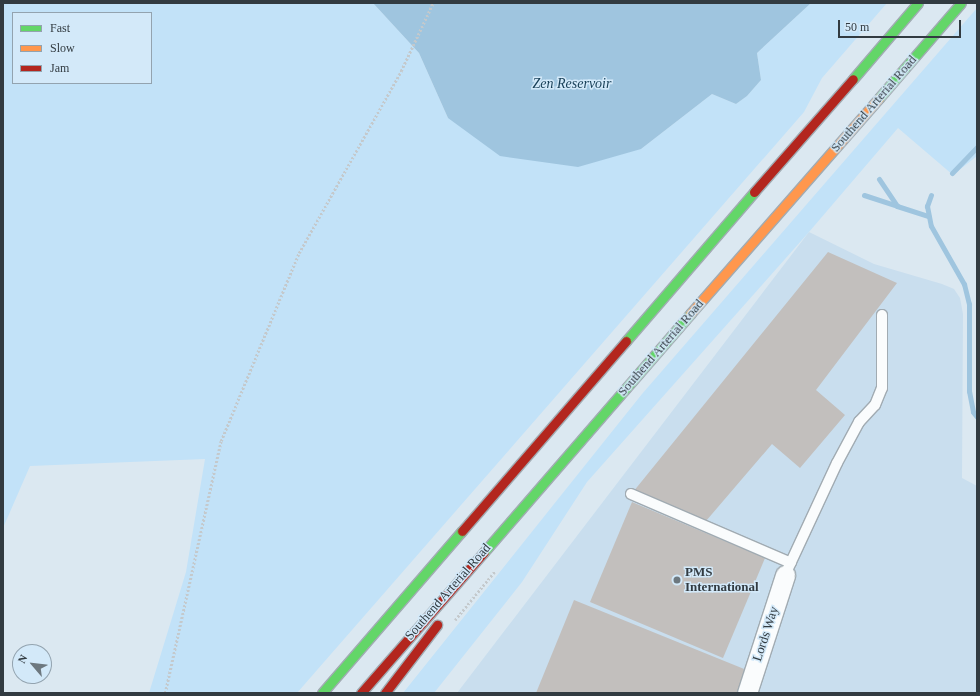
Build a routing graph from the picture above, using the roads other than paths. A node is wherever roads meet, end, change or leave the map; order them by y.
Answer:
1 (918, 3) edge
2 (961, 3) edge
3 (882, 315) dead end
4 (564, 458) junction
5 (631, 494) dead end
6 (788, 569) junction
7 (458, 597) dead end
8 (444, 616) dead end
9 (322, 693) edge
10 (361, 693) edge
11 (385, 693) edge
12 (747, 693) edge

1 - 9 highway
2 - 4 highway, Southend Arterial Road
3 - 6 lane
4 - 7 highway
4 - 10 highway, Southend Arterial Road
5 - 6 lane
6 - 12 street, Lords Way
8 - 11 highway

